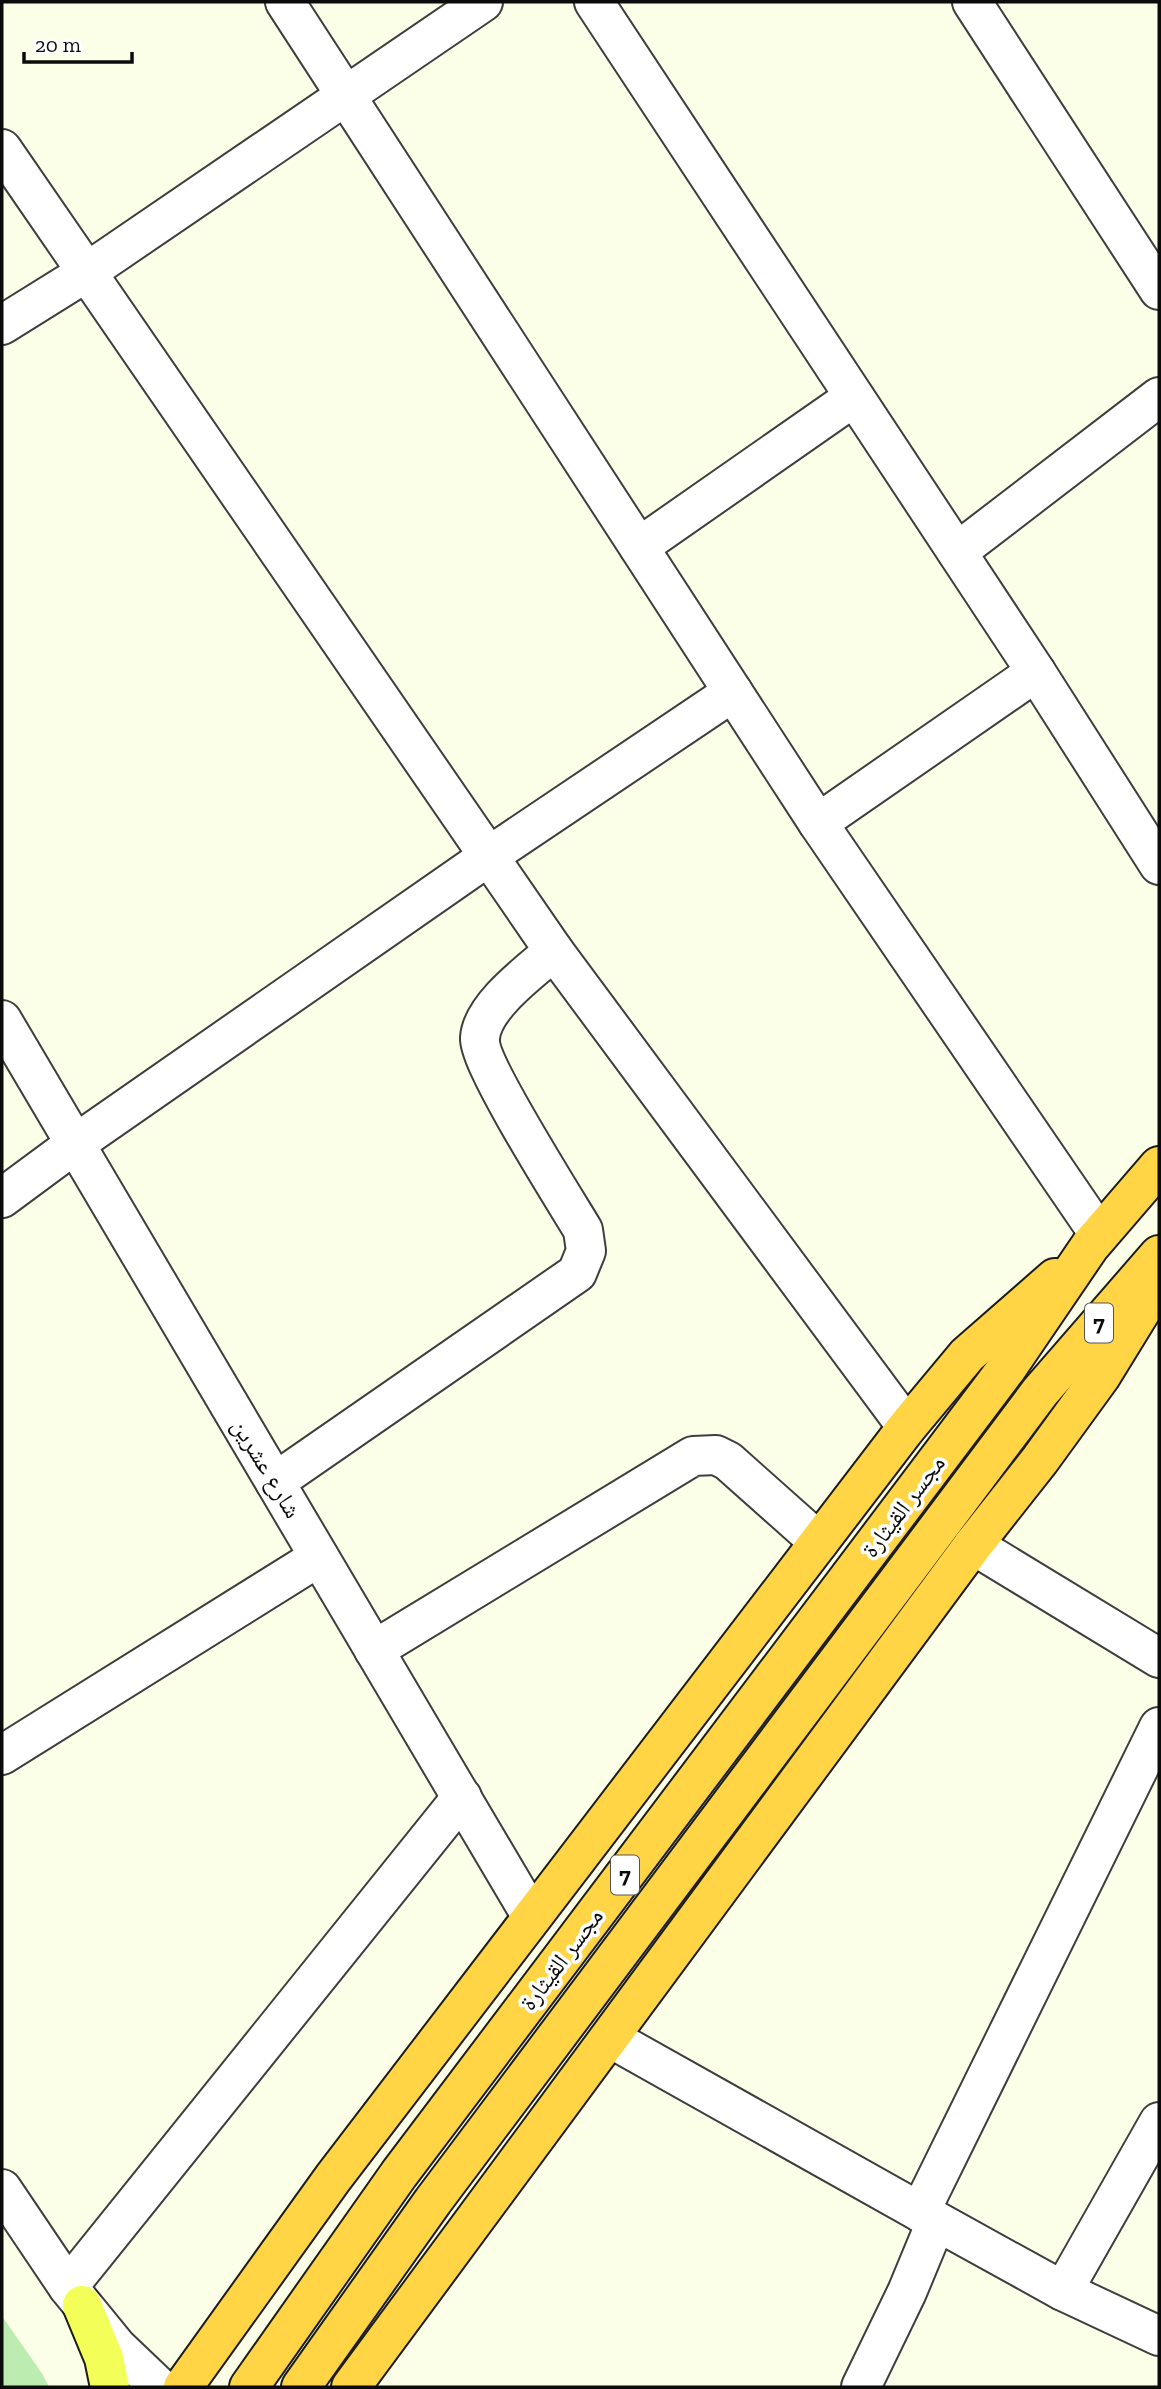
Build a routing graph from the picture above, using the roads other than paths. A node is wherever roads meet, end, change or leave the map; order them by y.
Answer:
1 (285, 2) edge
2 (483, 2) edge
3 (594, 2) edge
4 (972, 2) edge
5 (346, 96) junction
6 (2, 149) edge
7 (87, 272) junction
8 (1159, 290) edge
9 (2, 325) edge
10 (854, 397) junction
11 (1159, 397) edge
12 (639, 547) junction
13 (957, 552) junction
14 (1036, 672) junction
15 (733, 692) junction
16 (818, 823) junction
17 (489, 856) junction
18 (1159, 865) edge
19 (554, 951) junction
20 (2, 1020) edge
21 (75, 1144) junction
22 (1159, 1166) edge
23 (2, 1198) edge
24 (1095, 1240) junction
25 (1159, 1255) edge
26 (1159, 1282) edge
27 (907, 1427) junction
28 (275, 1482) junction
29 (819, 1542) junction
30 (973, 1545) junction
31 (319, 1557) junction
32 (374, 1650) junction
33 (1159, 1658) edge
34 (1159, 1727) edge
35 (2, 1755) edge
36 (462, 1797) junction
37 (532, 1917) junction
38 (610, 2038) junction
39 (1159, 2122) edge
40 (7, 2203) edge
41 (928, 2217) junction
42 (1063, 2291) junction
43 (75, 2296) junction
44 (1159, 2336) edge
45 (110, 2387) edge
46 (159, 2387) edge
47 (183, 2387) edge
48 (249, 2387) edge
49 (301, 2387) edge
50 (351, 2387) edge
51 (861, 2387) edge

1 - 5 street
2 - 5 street
3 - 10 street
4 - 8 street
5 - 7 street
5 - 12 street
6 - 7 street
7 - 9 street
7 - 17 street
10 - 12 street
10 - 13 street
11 - 13 street
12 - 15 street
13 - 14 street
14 - 16 street
14 - 18 street
15 - 16 street
15 - 17 street
16 - 24 street
17 - 19 street
17 - 21 street
19 - 27 street
19 - 28 street
20 - 21 street, شارع عشرين
21 - 23 street
21 - 28 street, شارع عشرين
22 - 24 highway, 7
24 - 27 highway
24 - 48 highway, مجسر القيثارة / 7
25 - 49 highway, مجسر القيثارة / 7
26 - 30 highway
27 - 29 highway
28 - 31 street, شارع عشرين
29 - 32 street
29 - 37 highway
30 - 33 street
30 - 38 highway
31 - 32 street, شارع عشرين
31 - 35 street
32 - 36 street, شارع عشرين
34 - 41 street
36 - 37 street, شارع عشرين
36 - 43 street
37 - 47 highway
38 - 41 street
38 - 50 highway
39 - 42 street
40 - 43 street
41 - 42 street
41 - 51 street
42 - 44 street
43 - 45 main road
43 - 46 street

